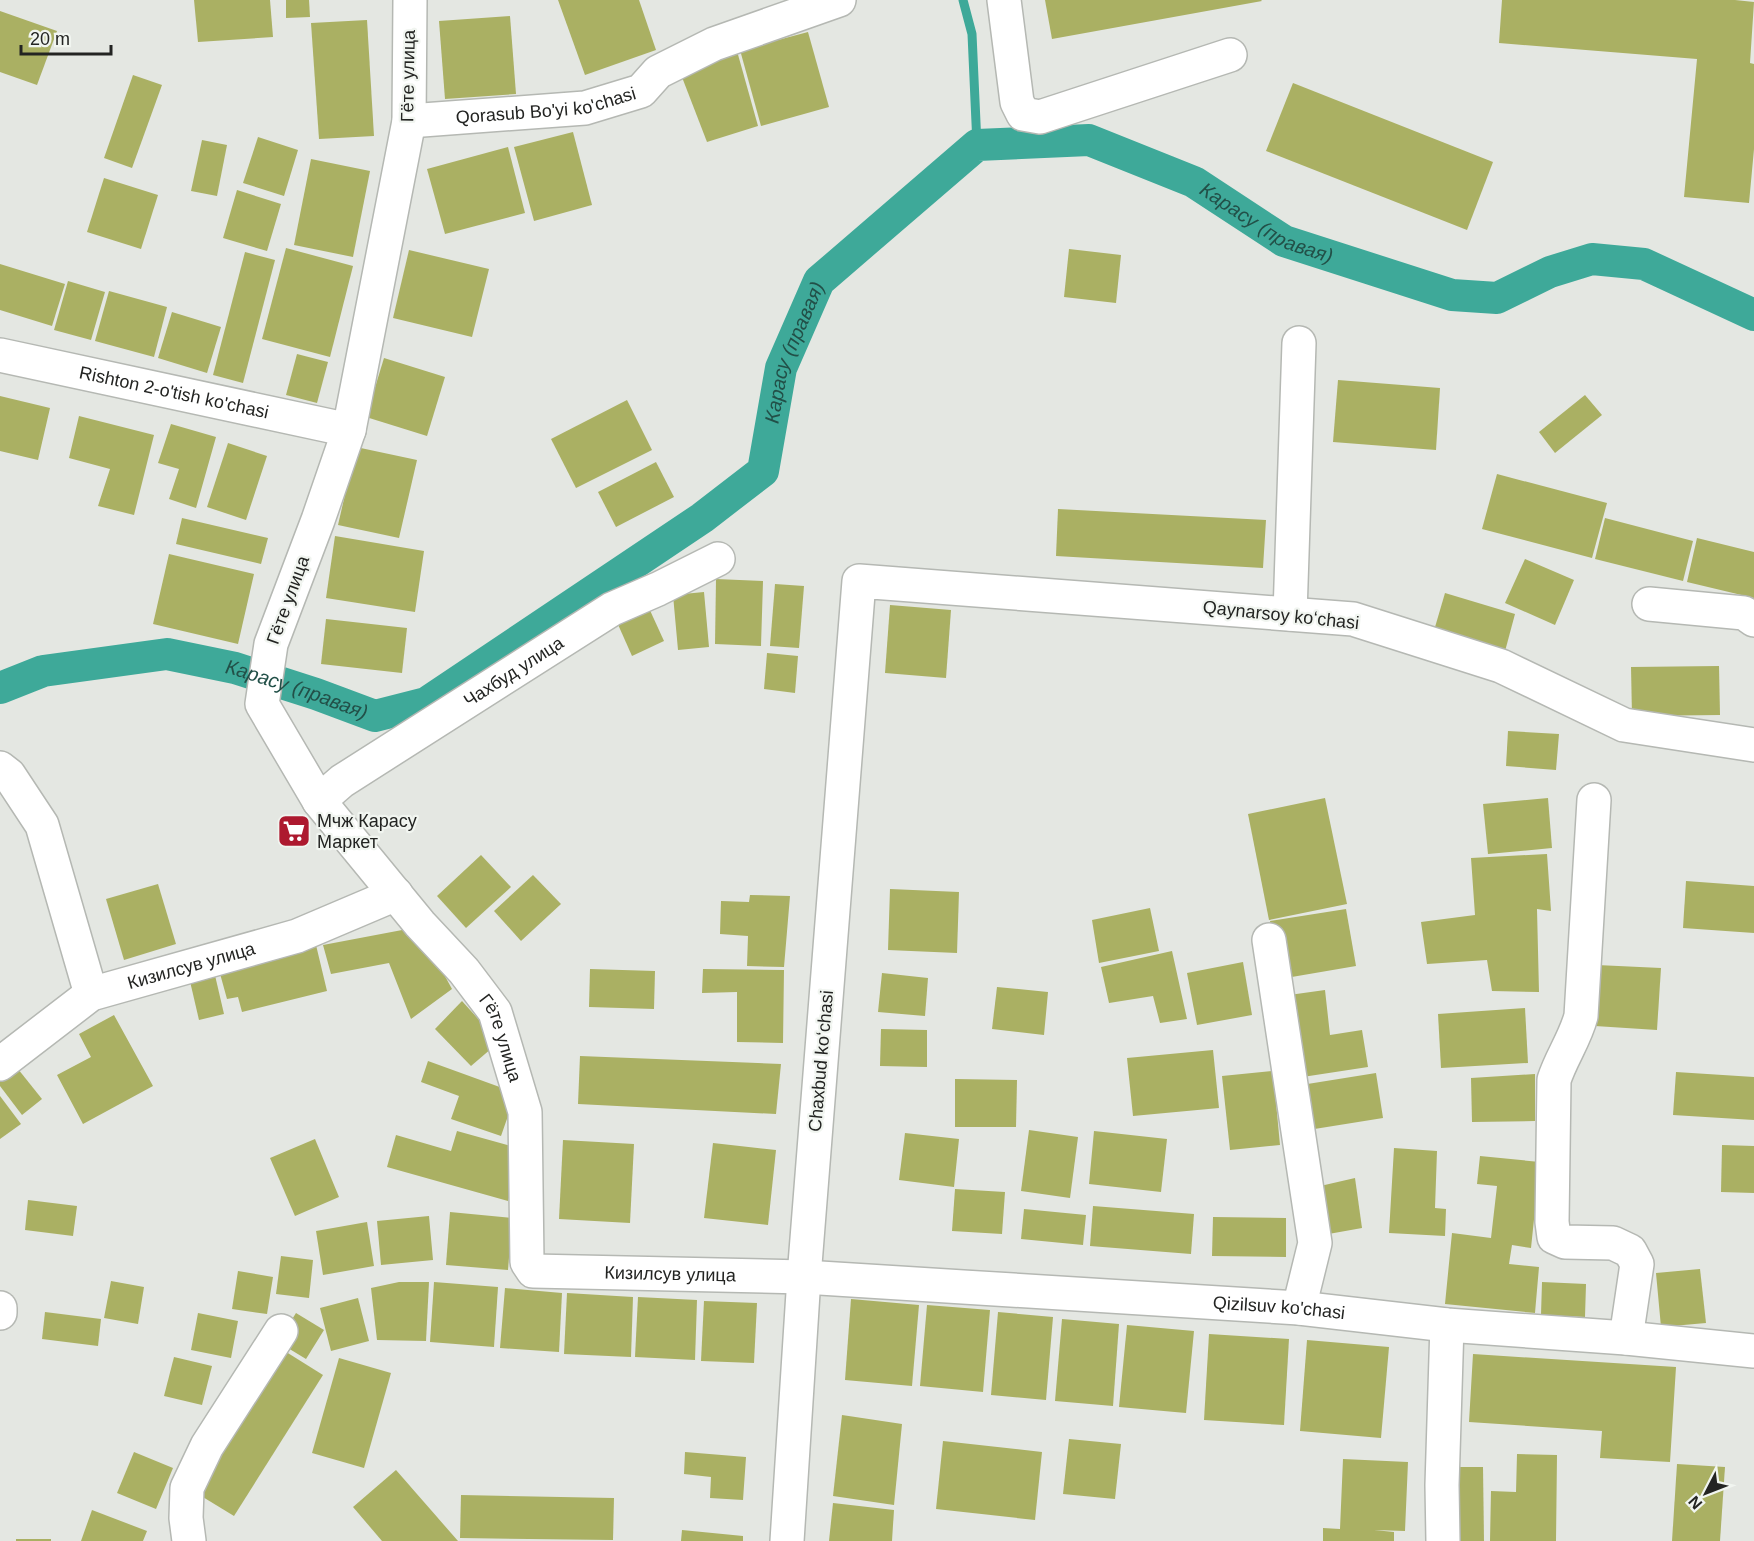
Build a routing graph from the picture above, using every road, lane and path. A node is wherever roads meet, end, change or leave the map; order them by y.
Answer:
1 (410, 0) edge
2 (839, 0) edge
3 (1004, 0) edge
4 (1230, 55) dead end
5 (409, 121) junction
6 (1299, 343) dead end
7 (0, 354) edge
8 (349, 430) junction
9 (718, 559) dead end
10 (859, 581) joint
11 (1649, 604) dead end
12 (1290, 614) junction
13 (1754, 620) edge
14 (1754, 745) edge
15 (0, 768) edge
16 (1594, 800) dead end
17 (319, 801) junction
18 (396, 894) junction
19 (1269, 940) dead end
20 (91, 994) junction
21 (0, 1064) edge
22 (533, 1271) joint
23 (804, 1277) junction
24 (0, 1308) edge
25 (1299, 1308) junction
26 (0, 1313) edge
27 (1447, 1325) junction
28 (281, 1331) dead end
29 (1626, 1338) junction
30 (1754, 1351) edge
31 (189, 1541) edge
32 (787, 1541) edge
33 (1443, 1541) edge

1 - 5 street, Гёте улица
2 - 5 street, Qorasub Bo'yi ko'chasi
3 - 4 street
5 - 8 street, Гёте улица
6 - 12 street
7 - 8 street, Rishton 2-o'tish ko'chasi
8 - 17 street, Гёте улица
9 - 17 street, Чахбуд улица
10 - 12 street, Qaynarsoy koʻchasi
10 - 23 street, Chaxbud koʻchasi
11 - 13 street
12 - 14 street, Qaynarsoy koʻchasi
15 - 20 street
16 - 29 street
17 - 18 street, Гёте улица
18 - 20 street, Кизилсув улица
18 - 22 street, Гёте улица
19 - 25 street
20 - 21 street, Кизилсув улица
22 - 23 street, Кизилсув улица
23 - 25 street, Qizilsuv ko'chasi
23 - 32 street, Chaxbud koʻchasi
24 - 26 street
25 - 27 street, Qizilsuv ko'chasi
27 - 29 street, Qizilsuv ko'chasi
27 - 33 street
28 - 31 street
29 - 30 street, Qizilsuv ko'chasi

